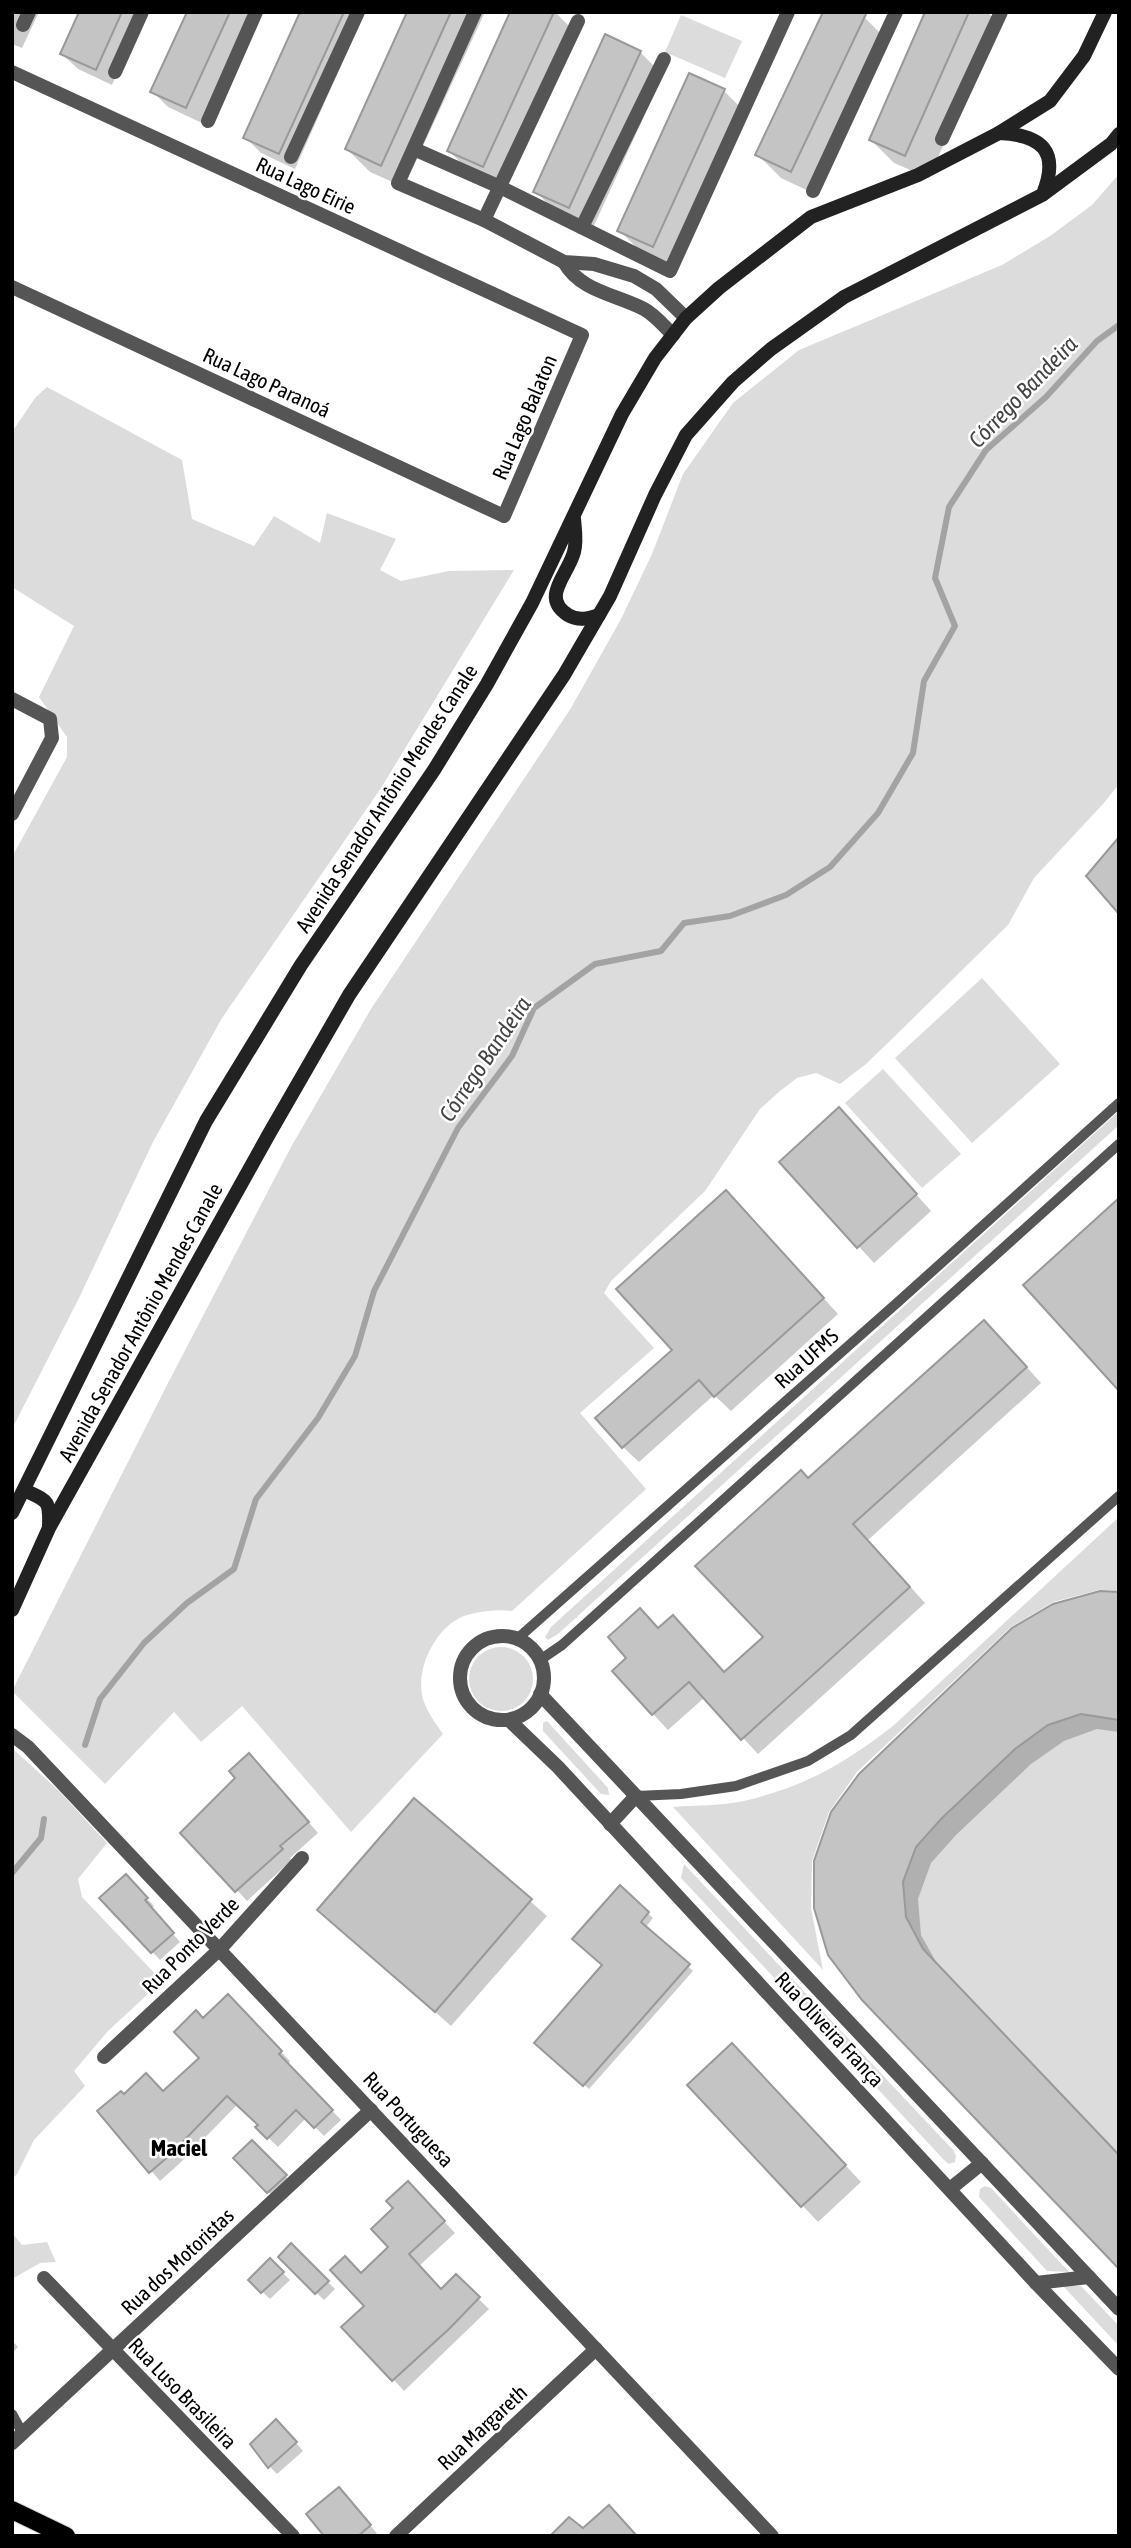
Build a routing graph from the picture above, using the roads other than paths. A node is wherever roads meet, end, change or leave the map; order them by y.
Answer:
1 (142, 12) edge
2 (256, 12) edge
3 (358, 12) edge
4 (475, 12) edge
5 (788, 12) edge
6 (1001, 12) edge
7 (1105, 12) edge
8 (894, 13) edge
9 (578, 21) dead end
10 (664, 59) dead end
11 (12, 72) edge
12 (115, 72) dead end
13 (208, 121) dead end
14 (999, 133) junction
15 (1119, 134) edge
16 (942, 139) dead end
17 (414, 149) junction
18 (291, 157) dead end
19 (500, 187) junction
20 (813, 191) dead end
21 (1042, 195) junction
22 (484, 220) junction
23 (582, 227) junction
24 (564, 262) junction
25 (12, 286) edge
26 (686, 318) junction
27 (582, 335) joint
28 (673, 335) junction
29 (504, 516) joint
30 (574, 518) junction
31 (599, 615) junction
32 (12, 699) edge
33 (12, 814) edge
34 (1119, 1103) edge
35 (1119, 1144) edge
36 (18, 1487) edge
37 (1119, 1496) edge
38 (12, 1513) edge
39 (49, 1528) junction
40 (12, 1609) edge
41 (517, 1639) junction
42 (540, 1660) junction
43 (540, 1694) junction
44 (509, 1720) junction
45 (12, 1735) edge
46 (636, 1796) junction
47 (610, 1824) junction
48 (302, 1858) dead end
49 (220, 1949) junction
50 (104, 2057) dead end
51 (371, 2110) junction
52 (982, 2163) junction
53 (950, 2189) junction
54 (1089, 2277) junction
55 (44, 2278) dead end
56 (1036, 2283) junction
57 (1119, 2308) edge
58 (596, 2349) junction
59 (112, 2351) junction
60 (1119, 2369) edge
61 (12, 2414) edge
62 (17, 2439) edge
63 (12, 2510) edge
64 (66, 2536) edge
65 (293, 2536) edge
66 (396, 2536) edge
67 (772, 2536) edge

1 - 12 street
2 - 13 street
3 - 18 street
4 - 17 street
5 - 23 street
6 - 16 street
7 - 14 main road, Avenida Senador Antônio Mendes Canale
8 - 20 street
9 - 19 street
10 - 23 street
11 - 27 street, Rua Lago Eirie
14 - 21 main road
14 - 26 main road, Avenida Senador Antônio Mendes Canale
15 - 21 main road, Avenida Senador Antônio Mendes Canale
17 - 19 street
17 - 22 street
19 - 22 street
19 - 23 street
21 - 31 main road, Avenida Senador Antônio Mendes Canale
22 - 24 street
24 - 26 street
24 - 28 street
25 - 29 street, Rua Lago Paranoá
26 - 28 main road, Avenida Senador Antônio Mendes Canale
27 - 29 street, Rua Lago Balaton
28 - 30 main road, Avenida Senador Antônio Mendes Canale
30 - 31 main road
30 - 36 main road, Avenida Senador Antônio Mendes Canale
31 - 39 main road, Avenida Senador Antônio Mendes Canale
32 - 33 street
34 - 41 lane, Rua UFMS
35 - 42 lane
36 - 38 main road, Avenida Senador Antônio Mendes Canale
36 - 39 main road
37 - 46 lane
39 - 40 main road, Avenida Senador Antônio Mendes Canale
41 - 42 street
41 - 44 street
42 - 43 street
43 - 44 street
43 - 46 street, Rua Oliveira França
44 - 47 street, Rua Oliveira França
45 - 49 street, Rua Portuguesa
46 - 47 street
46 - 52 street, Rua Oliveira França
47 - 53 street, Rua Oliveira França
48 - 49 street, Rua Ponto Verde
49 - 50 street, Rua Ponto Verde
49 - 51 street, Rua Portuguesa
51 - 58 street, Rua Portuguesa
51 - 59 street, Rua dos Motoristas
52 - 53 street
52 - 54 street, Rua Oliveira França
53 - 56 street, Rua Oliveira França
54 - 56 street
54 - 57 street, Rua Oliveira França
55 - 59 street, Rua Luso Brasileira
56 - 60 street, Rua Oliveira França
58 - 66 street, Rua Margareth
58 - 67 street, Rua Portuguesa
59 - 62 street, Rua dos Motoristas
59 - 65 street, Rua Luso Brasileira
61 - 62 lane
63 - 64 main road

